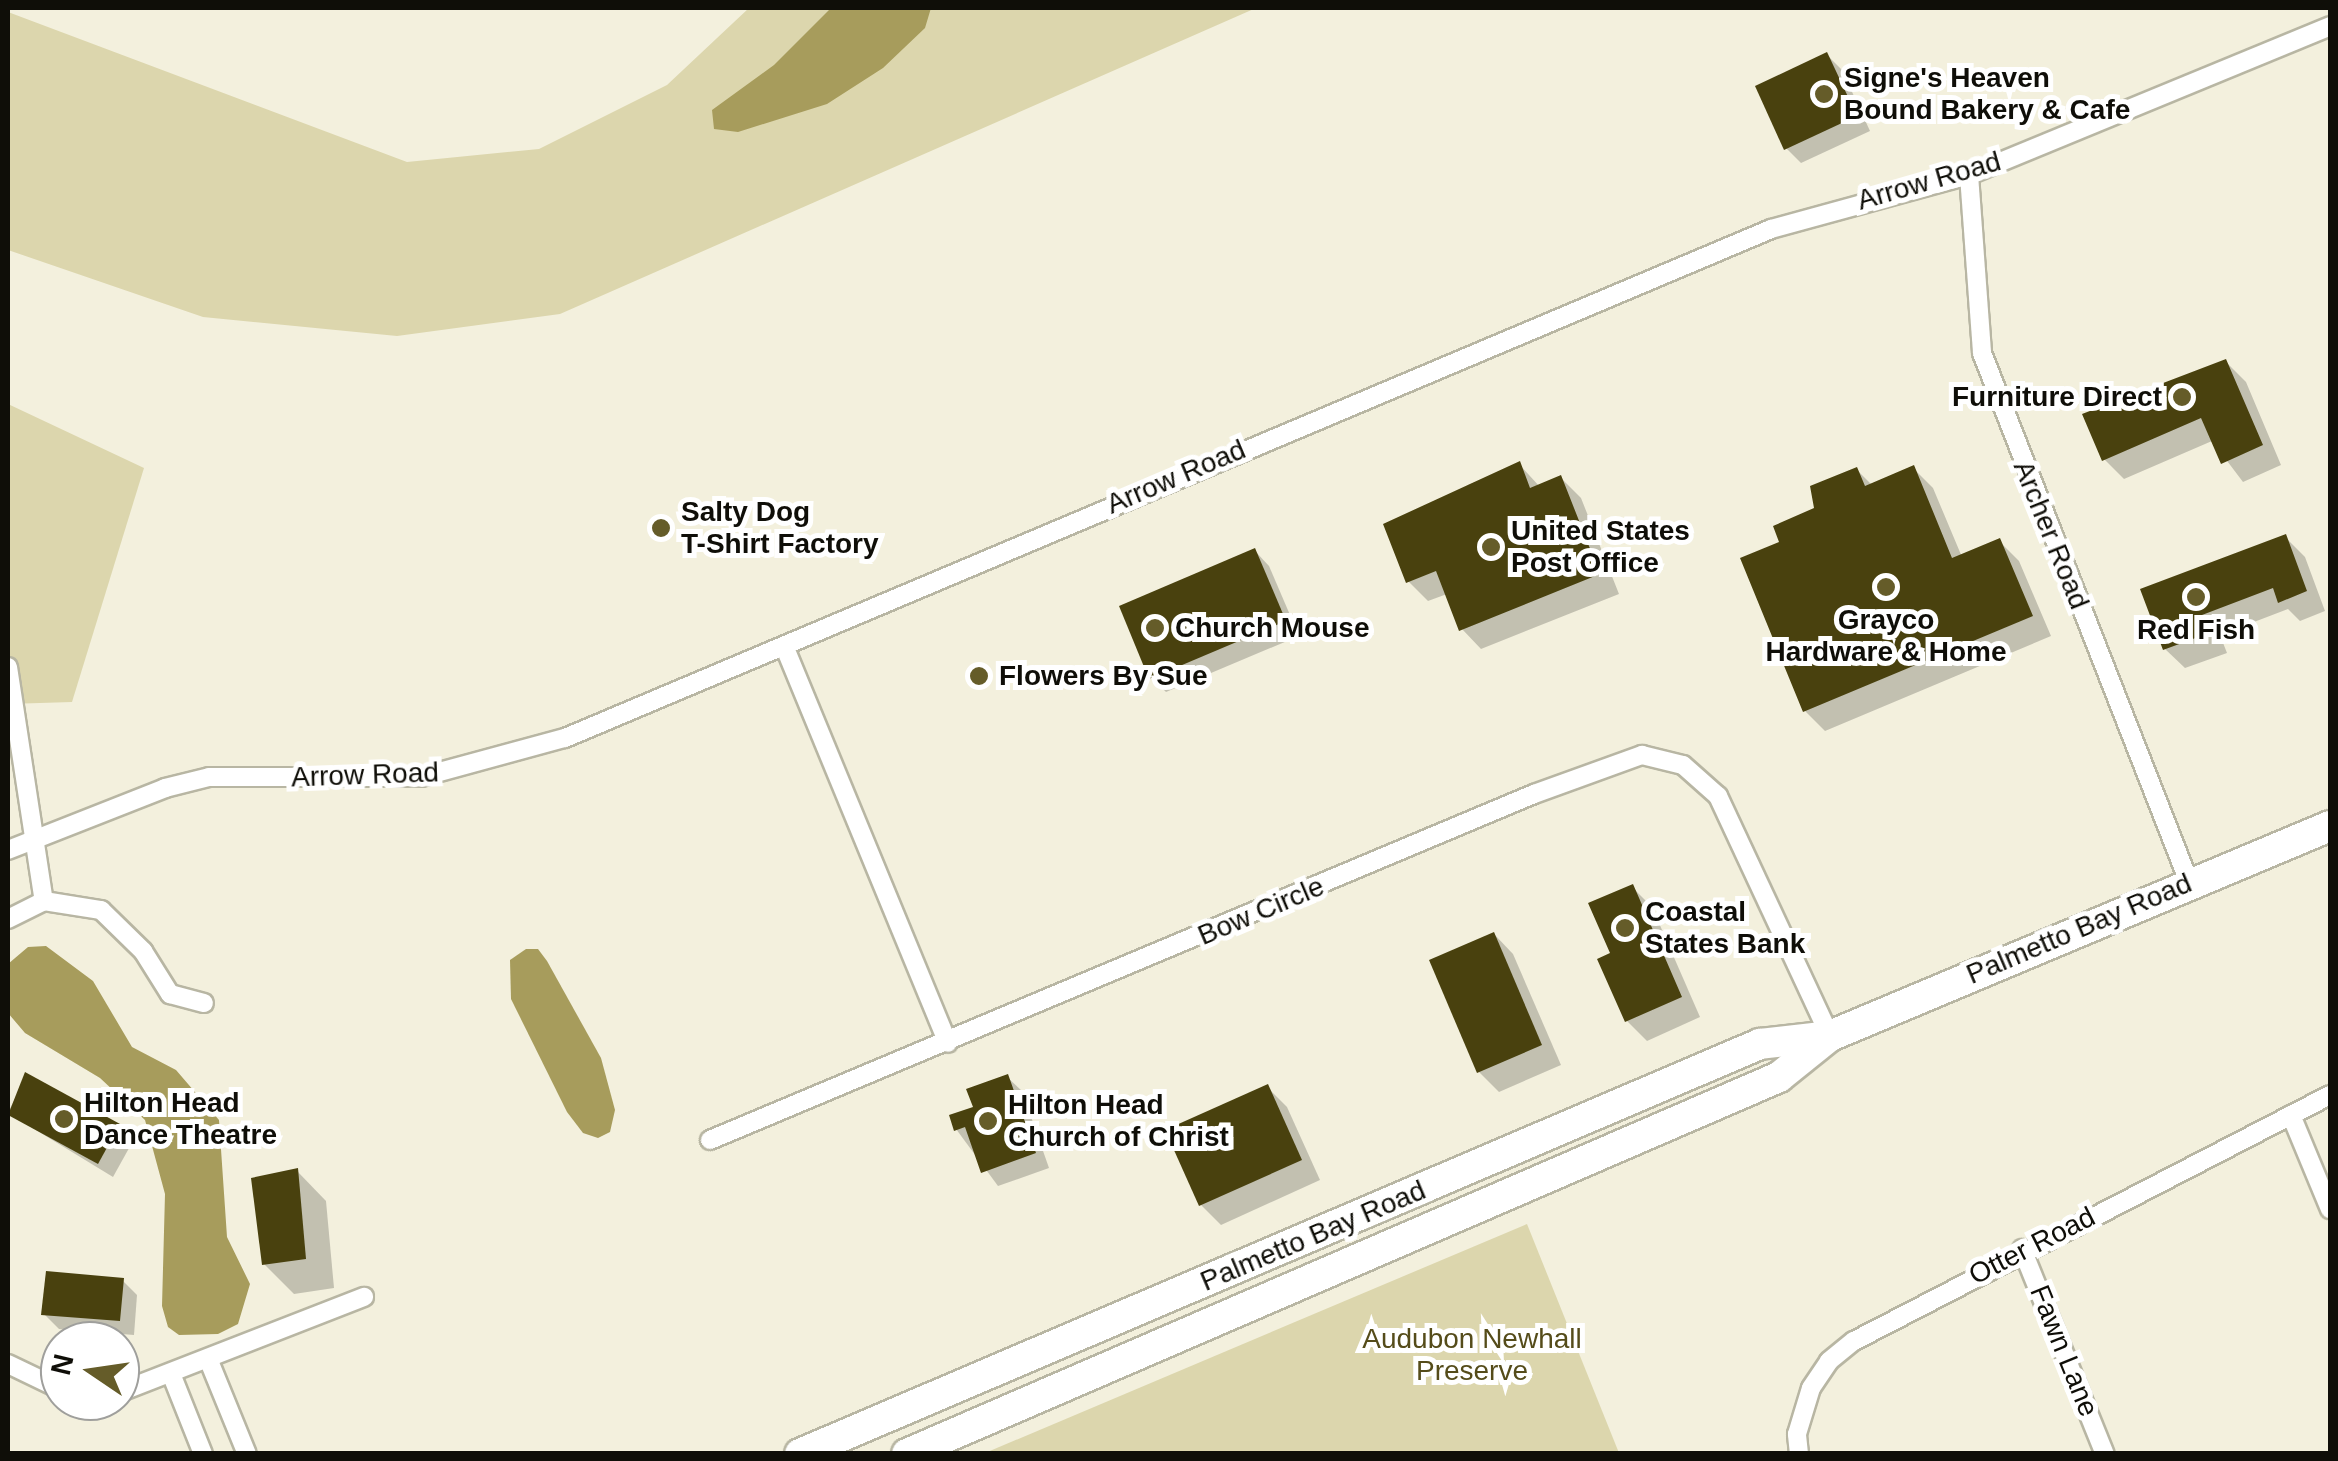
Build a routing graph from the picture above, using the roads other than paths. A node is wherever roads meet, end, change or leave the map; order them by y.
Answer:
1 (2330, 26) edge
2 (1969, 175) junction
3 (784, 648) junction
4 (8, 666) edge
5 (2330, 826) edge
6 (34, 839) junction
7 (8, 850) edge
8 (2189, 882) junction
9 (44, 901) junction
10 (8, 919) edge
11 (204, 1003) dead end
12 (1830, 1036) junction
13 (948, 1043) junction
14 (2330, 1095) edge
15 (2292, 1115) junction
16 (710, 1140) dead end
17 (2330, 1209) edge
18 (2022, 1249) junction
19 (364, 1297) dead end
20 (208, 1361) junction
21 (8, 1364) edge
22 (172, 1376) junction
23 (40, 1379) edge
24 (140, 1386) edge
25 (204, 1454) edge
26 (248, 1454) edge
27 (800, 1454) edge
28 (907, 1454) edge
29 (1800, 1454) edge
30 (2106, 1454) edge

1 - 2 street, Arrow Road
2 - 3 street, Arrow Road
2 - 8 street, Archer Road
3 - 6 street, Arrow Road
3 - 13 street
4 - 6 street
5 - 8 highway, Palmetto Bay Road
6 - 7 street, Arrow Road
6 - 9 street
8 - 12 highway, Palmetto Bay Road
9 - 10 street
9 - 11 street
12 - 13 street, Bow Circle
12 - 27 highway, Palmetto Bay Road
12 - 28 highway, Palmetto Bay Road
13 - 16 street, Bow Circle
14 - 15 street, Otter Road
15 - 17 street
15 - 18 street, Otter Road
18 - 29 street, Otter Road
18 - 30 street, Fawn Lane
19 - 20 street
20 - 22 street
20 - 26 street
21 - 23 street
22 - 24 street
22 - 25 street

